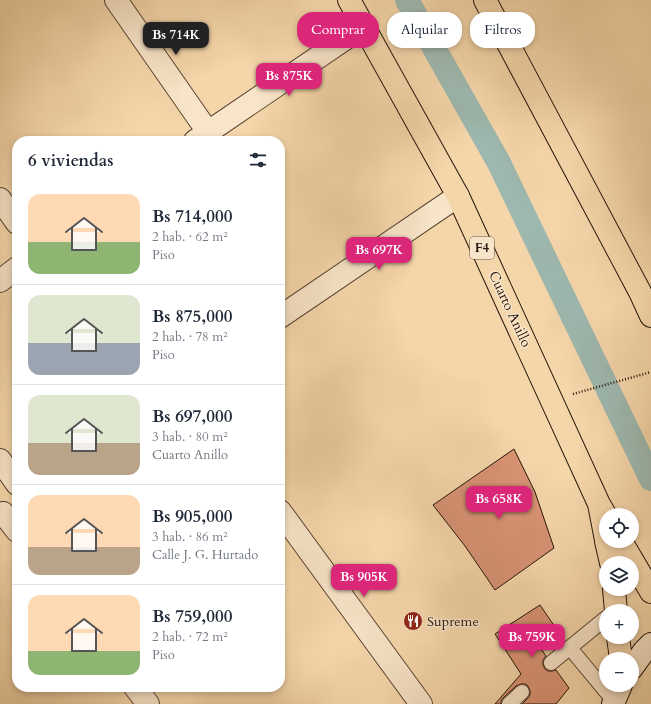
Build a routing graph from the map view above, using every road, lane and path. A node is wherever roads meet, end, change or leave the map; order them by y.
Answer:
1 (116, 0) edge
2 (349, 0) edge
3 (485, 0) edge
4 (356, 12) edge
5 (332, 48) edge
6 (376, 48) edge
7 (201, 136) edge
8 (203, 136) edge
9 (458, 196) junction
10 (0, 199) edge
11 (12, 216) edge
12 (12, 272) edge
13 (0, 280) edge
14 (285, 314) edge
15 (651, 316) edge
16 (651, 372) edge
17 (569, 395) dead end
18 (0, 460) edge
19 (12, 477) edge
20 (601, 508) edge
21 (7, 510) edge
22 (285, 518) edge
23 (12, 520) edge
24 (625, 548) edge
25 (651, 592) edge
26 (599, 621) edge
27 (651, 644) edge
28 (570, 648) junction
29 (639, 658) edge
30 (551, 663) dead end
31 (139, 692) edge
32 (616, 697) edge
33 (148, 704) edge
34 (421, 704) edge

1 - 7 street
2 - 4 highway, Cuarto Anillo / F4
3 - 15 highway
5 - 8 street
6 - 9 highway, Cuarto Anillo / F4
9 - 14 street
9 - 20 highway, Cuarto Anillo / F4
10 - 11 street
12 - 13 street
16 - 17 path
18 - 19 street
21 - 23 street
22 - 34 street
24 - 25 highway
26 - 28 lane
27 - 29 street
28 - 30 lane
28 - 32 lane
31 - 33 street

